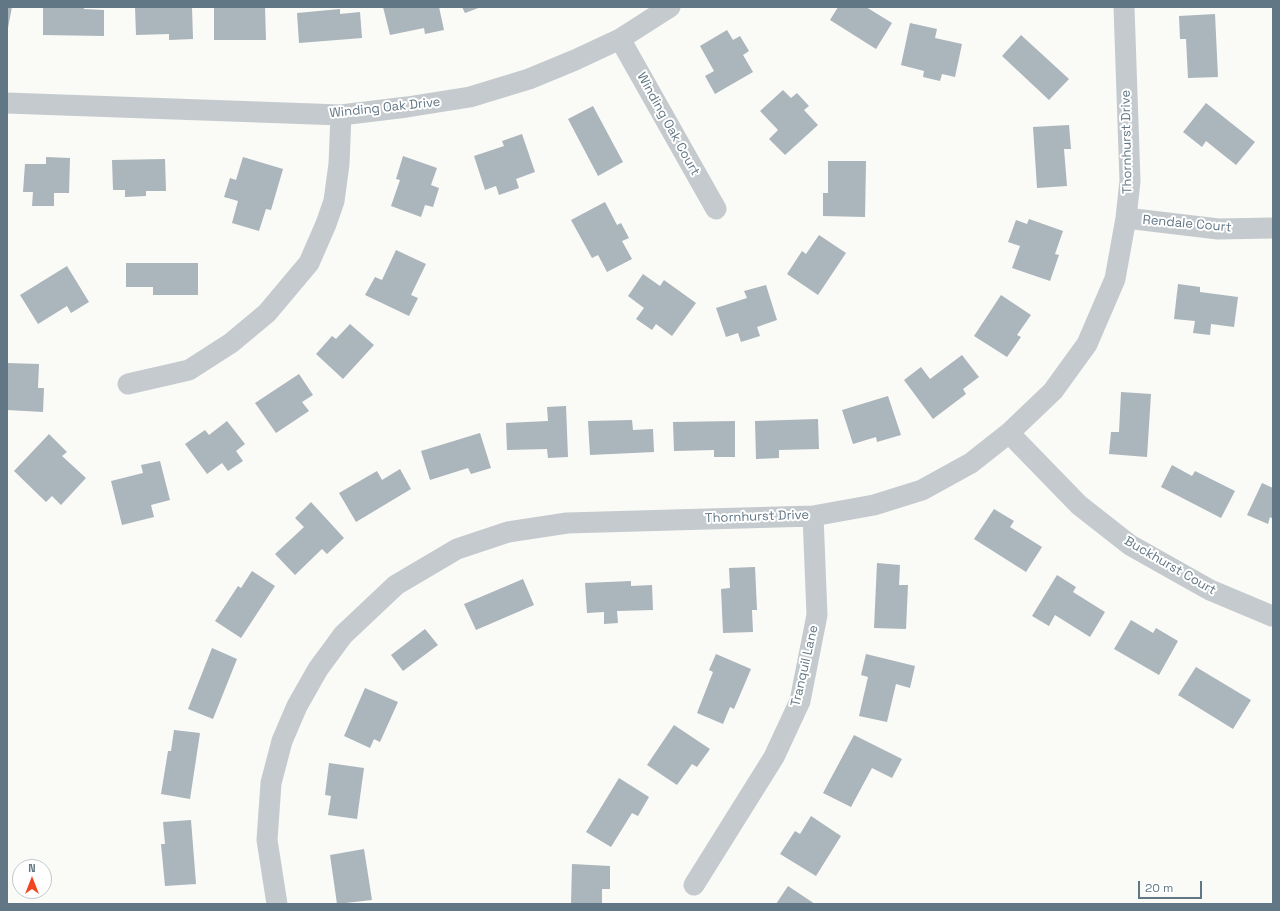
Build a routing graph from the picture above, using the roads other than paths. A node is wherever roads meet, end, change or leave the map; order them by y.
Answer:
1 (670, 7) edge
2 (1124, 7) edge
3 (620, 39) junction
4 (7, 103) edge
5 (341, 115) junction
6 (716, 209) dead end
7 (1126, 218) junction
8 (1273, 228) edge
9 (128, 384) dead end
10 (1009, 433) junction
11 (813, 516) junction
12 (1272, 616) dead end
13 (694, 885) dead end
14 (277, 904) edge

1 - 3 street, Winding Oak Drive
2 - 7 street, Thornhurst Drive
3 - 5 street, Winding Oak Drive
3 - 6 street, Winding Oak Court
4 - 5 street, Winding Oak Drive
5 - 9 street
7 - 8 street, Rendale Court
7 - 10 street, Thornhurst Drive
10 - 11 street, Thornhurst Drive
10 - 12 street, Buckhurst Court
11 - 13 street, Tranquil Lane
11 - 14 street, Thornhurst Drive

